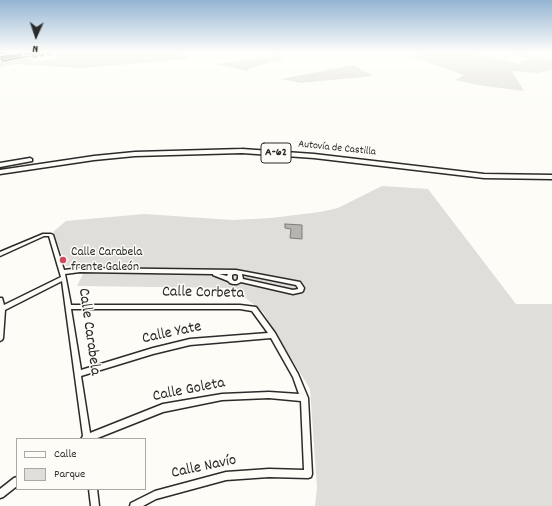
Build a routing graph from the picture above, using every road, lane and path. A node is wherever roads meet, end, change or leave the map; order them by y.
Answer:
1 (0, 166) edge
2 (552, 171) edge
3 (0, 173) edge
4 (552, 177) edge
5 (0, 254) edge
6 (208, 272) junction
7 (236, 272) junction
8 (64, 275) junction
9 (229, 279) junction
10 (240, 280) junction
11 (0, 300) edge
12 (70, 307) junction
13 (1, 310) edge
14 (273, 335) junction
15 (0, 338) edge
16 (79, 374) junction
17 (304, 398) junction
18 (86, 438) edge
19 (88, 438) edge
20 (308, 474) joint
21 (16, 482) edge
22 (93, 490) edge
23 (0, 494) edge
24 (95, 506) edge
25 (134, 506) edge

1 - 2 highway, Autovía de Castilla / A-62
3 - 4 highway, Autovía de Castilla / A-62
5 - 8 street, Calle Carabela
6 - 7 street
6 - 8 street
6 - 9 street
7 - 9 street
7 - 10 street
7 - 10 street
8 - 12 street, Calle Carabela
8 - 13 street
9 - 10 street
11 - 13 street
12 - 14 street, Calle Corbeta
12 - 16 street, Calle Carabela
13 - 15 street
14 - 16 street, Calle Yate
14 - 17 street, Calle Corbeta
16 - 18 street, Calle Carabela
17 - 19 street, Calle Goleta
17 - 20 street, Calle Corbeta
20 - 25 street, Calle Navío
21 - 23 street
22 - 24 street

